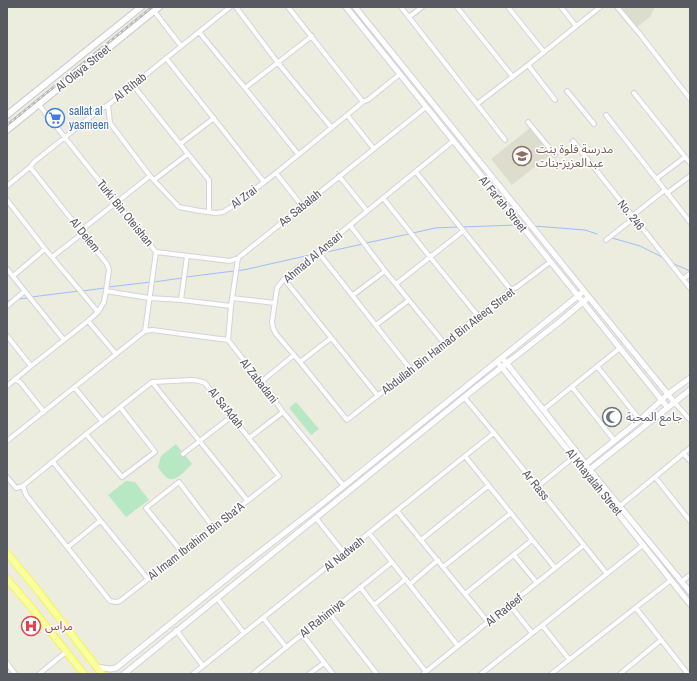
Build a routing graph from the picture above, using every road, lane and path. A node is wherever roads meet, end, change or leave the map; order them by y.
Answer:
1 (141, 7) edge
2 (230, 7) edge
3 (236, 7) edge
4 (288, 7) edge
5 (346, 7) edge
6 (355, 7) edge
7 (401, 7) edge
8 (422, 7) edge
9 (457, 7) edge
10 (508, 7) edge
11 (561, 7) edge
12 (600, 7) edge
13 (617, 7) edge
14 (157, 9) edge
15 (409, 17) junction
16 (576, 26) junction
17 (199, 32) junction
18 (312, 36) junction
19 (182, 46) junction
20 (544, 52) junction
21 (166, 58) junction
22 (278, 63) junction
23 (528, 65) junction
24 (400, 74) junction
25 (513, 77) junction
26 (133, 85) junction
27 (245, 88) junction
28 (567, 91) dead end
29 (634, 92) dead end
30 (690, 98) edge
31 (555, 100) dead end
32 (363, 102) junction
33 (38, 104) junction
34 (477, 104) junction
35 (108, 105) junction
36 (426, 107) junction
37 (7, 115) edge
38 (347, 115) junction
39 (606, 115) dead end
40 (214, 118) junction
41 (528, 122) dead end
42 (594, 124) dead end
43 (331, 127) junction
44 (7, 130) edge
45 (64, 138) junction
46 (505, 140) dead end
47 (453, 141) junction
48 (573, 141) dead end
49 (180, 144) junction
50 (374, 149) junction
51 (188, 154) junction
52 (298, 154) junction
53 (555, 155) dead end
54 (685, 157) junction
55 (690, 163) edge
56 (30, 167) junction
57 (416, 172) junction
58 (276, 173) junction
59 (150, 176) junction
60 (340, 176) junction
61 (690, 176) edge
62 (656, 179) junction
63 (154, 180) junction
64 (264, 182) junction
65 (7, 186) edge
66 (666, 192) junction
67 (383, 198) junction
68 (7, 200) edge
69 (116, 202) junction
70 (302, 206) junction
71 (367, 211) junction
72 (209, 212) junction
73 (633, 217) junction
74 (690, 222) edge
75 (350, 225) junction
76 (463, 231) junction
77 (83, 233) junction
78 (606, 240) dead end
79 (45, 249) junction
80 (156, 252) junction
81 (318, 252) junction
82 (187, 256) junction
83 (52, 257) junction
84 (430, 257) junction
85 (238, 258) junction
86 (550, 262) junction
87 (7, 269) edge
88 (385, 271) junction
89 (690, 274) edge
90 (13, 276) junction
91 (284, 279) junction
92 (683, 280) junction
93 (396, 284) junction
94 (690, 288) edge
95 (511, 290) junction
96 (26, 291) junction
97 (106, 291) junction
98 (584, 292) junction
99 (352, 295) junction
100 (578, 296) junction
101 (588, 297) junction
102 (149, 298) junction
103 (232, 298) junction
104 (181, 300) junction
105 (409, 300) junction
106 (583, 302) junction
107 (275, 303) junction
108 (568, 305) junction
109 (7, 306) edge
110 (231, 306) junction
111 (573, 310) junction
112 (98, 312) junction
113 (478, 316) junction
114 (88, 321) junction
115 (376, 325) junction
116 (145, 332) junction
117 (7, 336) edge
118 (331, 338) junction
119 (64, 340) junction
120 (228, 340) junction
121 (444, 343) junction
122 (620, 348) junction
123 (116, 354) junction
124 (294, 355) junction
125 (502, 357) junction
126 (497, 361) junction
127 (300, 362) junction
128 (506, 363) junction
129 (31, 366) junction
130 (597, 366) junction
131 (502, 367) junction
132 (411, 370) junction
133 (514, 373) junction
134 (508, 375) junction
135 (690, 378) edge
136 (15, 380) junction
137 (152, 382) junction
138 (261, 382) junction
139 (7, 386) edge
140 (572, 387) junction
141 (75, 388) junction
142 (674, 390) junction
143 (690, 390) edge
144 (668, 394) junction
145 (378, 396) junction
146 (464, 397) junction
147 (680, 398) junction
148 (662, 400) junction
149 (675, 403) junction
150 (656, 406) junction
151 (120, 407) junction
152 (668, 408) junction
153 (543, 410) junction
154 (44, 412) junction
155 (283, 412) junction
156 (661, 414) junction
157 (232, 416) junction
158 (347, 420) joint
159 (640, 420) junction
160 (690, 420) edge
161 (102, 421) junction
162 (494, 433) junction
163 (86, 434) junction
164 (249, 438) junction
165 (614, 440) junction
166 (7, 441) edge
167 (200, 441) junction
168 (690, 448) edge
169 (683, 453) junction
170 (183, 454) dead end
171 (465, 456) junction
172 (575, 457) junction
173 (690, 461) edge
174 (53, 462) junction
175 (583, 466) junction
176 (588, 471) junction
177 (279, 476) joint
178 (7, 477) edge
179 (655, 477) junction
180 (596, 481) junction
181 (23, 486) junction
182 (344, 486) junction
183 (488, 486) junction
184 (537, 487) junction
185 (247, 500) junction
186 (620, 506) junction
187 (398, 511) junction
188 (511, 513) junction
189 (316, 518) junction
190 (690, 520) edge
191 (100, 521) junction
192 (214, 527) junction
193 (369, 533) junction
194 (421, 540) junction
195 (532, 540) junction
196 (643, 544) junction
197 (584, 545) junction
198 (68, 547) junction
199 (182, 552) junction
200 (7, 553) edge
201 (344, 553) junction
202 (514, 555) junction
203 (438, 560) junction
204 (392, 562) junction
205 (242, 566) junction
206 (443, 567) junction
207 (555, 568) junction
208 (234, 573) junction
209 (247, 573) junction
210 (607, 574) junction
211 (690, 575) edge
212 (7, 579) edge
213 (148, 579) junction
214 (406, 579) junction
215 (238, 580) junction
216 (671, 580) junction
217 (682, 581) junction
218 (537, 583) junction
219 (410, 584) junction
220 (360, 587) junction
221 (690, 592) edge
222 (466, 594) junction
223 (684, 596) junction
224 (217, 598) junction
225 (690, 600) edge
226 (690, 604) edge
227 (374, 605) junction
228 (510, 605) junction
229 (636, 608) junction
230 (328, 613) junction
231 (263, 618) junction
232 (488, 622) junction
233 (542, 625) junction
234 (176, 630) junction
235 (244, 633) junction
236 (532, 633) junction
237 (302, 634) junction
238 (662, 640) junction
239 (458, 646) junction
240 (286, 647) junction
241 (66, 652) junction
242 (570, 659) junction
243 (324, 663) junction
244 (7, 664) edge
245 (204, 666) junction
246 (96, 667) junction
247 (115, 671) edge
248 (425, 673) edge
249 (15, 674) edge
250 (39, 674) edge
251 (84, 674) edge
252 (102, 674) edge
253 (124, 674) edge
254 (193, 674) edge
255 (253, 674) edge
256 (309, 674) edge
257 (333, 674) edge
258 (376, 674) edge
259 (481, 674) edge
260 (551, 674) edge
261 (620, 674) edge
262 (688, 674) edge

1 - 37 main road, Al Olaya Street
2 - 17 street, Al Rihab
3 - 22 street
4 - 18 street
5 - 24 street, Al Far'ah Street
6 - 98 street, Al Far'ah Street
7 - 15 street
8 - 15 street
9 - 25 street
10 - 20 street
11 - 16 street
12 - 16 street
13 - 30 street
14 - 19 street
14 - 33 main road, Al Olaya Street
15 - 34 street
16 - 20 street
17 - 19 street, Al Rihab
17 - 27 street
18 - 22 street
18 - 32 street
19 - 21 street, Al Rihab
20 - 23 street
21 - 26 street, Al Rihab
21 - 40 street
22 - 27 street
22 - 43 street
23 - 25 street
23 - 31 street
24 - 32 street, Al Zrai
24 - 36 street, Al Far'ah Street
25 - 34 street
26 - 35 street, Al Rihab
26 - 49 street
27 - 52 street
28 - 42 street
29 - 54 street
32 - 38 street, Al Zrai
33 - 44 main road, Al Olaya Street
33 - 45 street, Turki Bin Oteishan
34 - 46 street
35 - 45 street, Al Rihab
35 - 59 street, Al Zrai
36 - 47 street, Al Far'ah Street
36 - 50 street, As Sabalah
38 - 43 street, Al Zrai
38 - 50 street
39 - 62 street
40 - 49 street
40 - 64 street
41 - 53 street
43 - 52 street, Al Zrai
45 - 56 street, Al Rihab
45 - 69 street, Turki Bin Oteishan
47 - 57 street, Ahmad Al Ansari
47 - 86 street, Al Far'ah Street
48 - 73 street, No. 246
49 - 51 street
50 - 60 street, As Sabalah
51 - 63 street
51 - 72 street
52 - 58 street, Al Zrai
54 - 55 street
54 - 62 street
56 - 65 street, Al Rihab
56 - 77 street, Al Delem
57 - 67 street, Ahmad Al Ansari
57 - 76 street
58 - 64 street, Al Zrai
58 - 70 street
59 - 63 street, Al Zrai
59 - 69 street
60 - 70 street, As Sabalah
60 - 71 street
61 - 66 street
62 - 66 street
63 - 72 street, Al Zrai
64 - 72 street, Al Zrai
66 - 73 street
66 - 74 street
67 - 71 street, Ahmad Al Ansari
67 - 84 street
68 - 79 street
69 - 77 street
69 - 80 street, Turki Bin Oteishan
70 - 85 street, As Sabalah
71 - 75 street, Ahmad Al Ansari
73 - 78 street
73 - 92 street, No. 246
75 - 81 street, Ahmad Al Ansari
75 - 88 street
76 - 84 street
76 - 95 street
77 - 83 street
77 - 97 street, Al Delem
79 - 83 street
79 - 90 street
80 - 82 street
80 - 102 street, Turki Bin Oteishan
81 - 91 street, Ahmad Al Ansari
81 - 99 street
82 - 85 street
82 - 104 street
83 - 112 street
84 - 93 street
84 - 113 street
85 - 103 street
86 - 95 street, Abdullah Bin Hamad Bin Ateeq Street
86 - 100 street, Al Far'ah Street
87 - 90 street
88 - 93 street
88 - 99 street
89 - 92 street
90 - 96 street
91 - 107 street, Ahmad Al Ansari
91 - 118 street
92 - 94 street, No. 246
93 - 105 street
95 - 113 street, Abdullah Bin Hamad Bin Ateeq Street
96 - 109 street
96 - 119 street
97 - 102 street
97 - 112 street, Al Delem
98 - 100 street
98 - 101 street, Al Far'ah Street
99 - 115 street
100 - 106 street, Al Far'ah Street
100 - 108 street
101 - 106 street
101 - 144 street, Al Far'ah Street
102 - 104 street
102 - 116 street, Turki Bin Oteishan
103 - 107 street
103 - 110 street
104 - 110 street
105 - 115 street
105 - 121 street
106 - 111 street
106 - 122 street, Al Far'ah Street
107 - 124 street, Ahmad Al Ansari
108 - 111 street
108 - 125 street
110 - 120 street
111 - 128 street
112 - 114 street
113 - 121 street, Abdullah Bin Hamad Bin Ateeq Street
114 - 119 street
114 - 123 street
115 - 132 street
116 - 120 street
116 - 123 street
117 - 129 street
118 - 127 street
118 - 145 street
119 - 129 street
120 - 138 street, Al Zabadani
121 - 132 street, Abdullah Bin Hamad Bin Ateeq Street
122 - 130 street
122 - 148 street, Al Far'ah Street
123 - 141 street
124 - 127 street, Ahmad Al Ansari
124 - 138 street
125 - 126 street
125 - 128 street, Al Khayalah Street
126 - 131 street, Al Khayalah Street
126 - 182 street
127 - 158 street, Ahmad Al Ansari
128 - 131 street
128 - 133 street, Al Khayalah Street
129 - 136 street
130 - 140 street
130 - 159 street
131 - 134 street, Al Khayalah Street
131 - 146 street
132 - 145 street, Abdullah Bin Hamad Bin Ateeq Street
133 - 134 street
133 - 153 street, Al Khayalah Street
134 - 172 street, Al Khayalah Street
135 - 142 street
136 - 139 street
136 - 154 street
137 - 151 street
137 - 157 street, Al Sa'Adah
137 - 167 street
138 - 155 street, Al Zabadani
140 - 153 street
140 - 165 street
141 - 154 street
141 - 161 street
142 - 144 street
142 - 147 street
143 - 147 street
144 - 148 street
144 - 149 street, Al Far'ah Street
145 - 158 street, Abdullah Bin Hamad Bin Ateeq Street
146 - 162 street, Ar Rass
146 - 189 street
147 - 149 street
148 - 150 street
148 - 152 street, Al Far'ah Street
149 - 152 street
149 - 160 street
150 - 156 street
150 - 159 street
151 - 161 street
151 - 163 street
152 - 156 street
153 - 172 street, Al Khayalah Street
154 - 166 street
155 - 164 street
155 - 182 street, Al Zabadani
156 - 176 street
157 - 164 street, Al Sa'Adah
157 - 167 street
159 - 165 street
161 - 163 street
162 - 171 street, Al Nadwah
162 - 184 street, Ar Rass
163 - 174 street
164 - 177 street, Al Sa'Adah
165 - 175 street
167 - 170 street
167 - 185 street
168 - 169 street
169 - 173 street
169 - 179 street
171 - 183 street
171 - 187 street, Al Nadwah
172 - 175 street, Al Khayalah Street
172 - 184 street
174 - 181 street
174 - 191 street
175 - 176 street, Al Khayalah Street
176 - 180 street, Al Khayalah Street
177 - 185 street, Al Imam Ibrahim Bin Sba'A
178 - 181 street
179 - 186 street
179 - 190 street
180 - 186 street, Al Khayalah Street
180 - 196 street, Al Khayalah Street
181 - 198 street
182 - 205 street
183 - 188 street
183 - 194 street
184 - 197 street, Ar Rass
185 - 192 street, Al Imam Ibrahim Bin Sba'A
186 - 217 street, Al Khayalah Street
187 - 193 street, Al Nadwah
187 - 194 street
188 - 195 street
188 - 206 street
189 - 201 street
189 - 209 street
191 - 198 street
191 - 213 street
192 - 199 street, Al Imam Ibrahim Bin Sba'A
192 - 199 street
193 - 201 street, Al Nadwah
193 - 204 street
194 - 203 street
195 - 202 street
195 - 207 street
196 - 210 street
196 - 216 street, Al Khayalah Street
197 - 207 street, Al Radeef
197 - 210 street, Ar Rass
198 - 213 street, Al Imam Ibrahim Bin Sba'A
199 - 213 street, Al Imam Ibrahim Bin Sba'A
200 - 246 main road
201 - 231 street, Al Nadwah
202 - 218 street
202 - 222 street
203 - 206 street
203 - 219 street
204 - 214 street
204 - 220 street, Al Rahimiya
205 - 208 street
205 - 209 street
206 - 222 street
207 - 218 street, Al Radeef
208 - 215 street
208 - 247 street
209 - 215 street
210 - 233 street
211 - 217 street
212 - 241 main road
214 - 219 street
214 - 227 street
215 - 224 street
216 - 223 street, Al Khayalah Street
216 - 229 street
217 - 221 street, Al Khayalah Street
218 - 228 street, Al Radeef
219 - 239 street
220 - 227 street
220 - 230 street, Al Rahimiya
222 - 232 street
223 - 225 street
223 - 226 street, Al Khayalah Street
224 - 234 street
224 - 235 street
227 - 248 street
228 - 232 street, Al Radeef
228 - 236 street
229 - 238 street
229 - 242 street
230 - 237 street, Al Rahimiya
230 - 258 street
231 - 235 street, Al Nadwah
231 - 240 street
232 - 239 street, Al Radeef
233 - 236 street
233 - 242 street
234 - 245 street
234 - 253 street
235 - 245 street, Al Nadwah
236 - 259 street
237 - 240 street, Al Rahimiya
237 - 243 street
238 - 261 street
238 - 262 street
239 - 248 street, Al Radeef
240 - 255 street, Al Rahimiya
241 - 250 street
241 - 251 main road
242 - 260 street
243 - 256 street
243 - 257 street
244 - 249 street
245 - 254 street, Al Nadwah
246 - 247 street
246 - 252 main road

